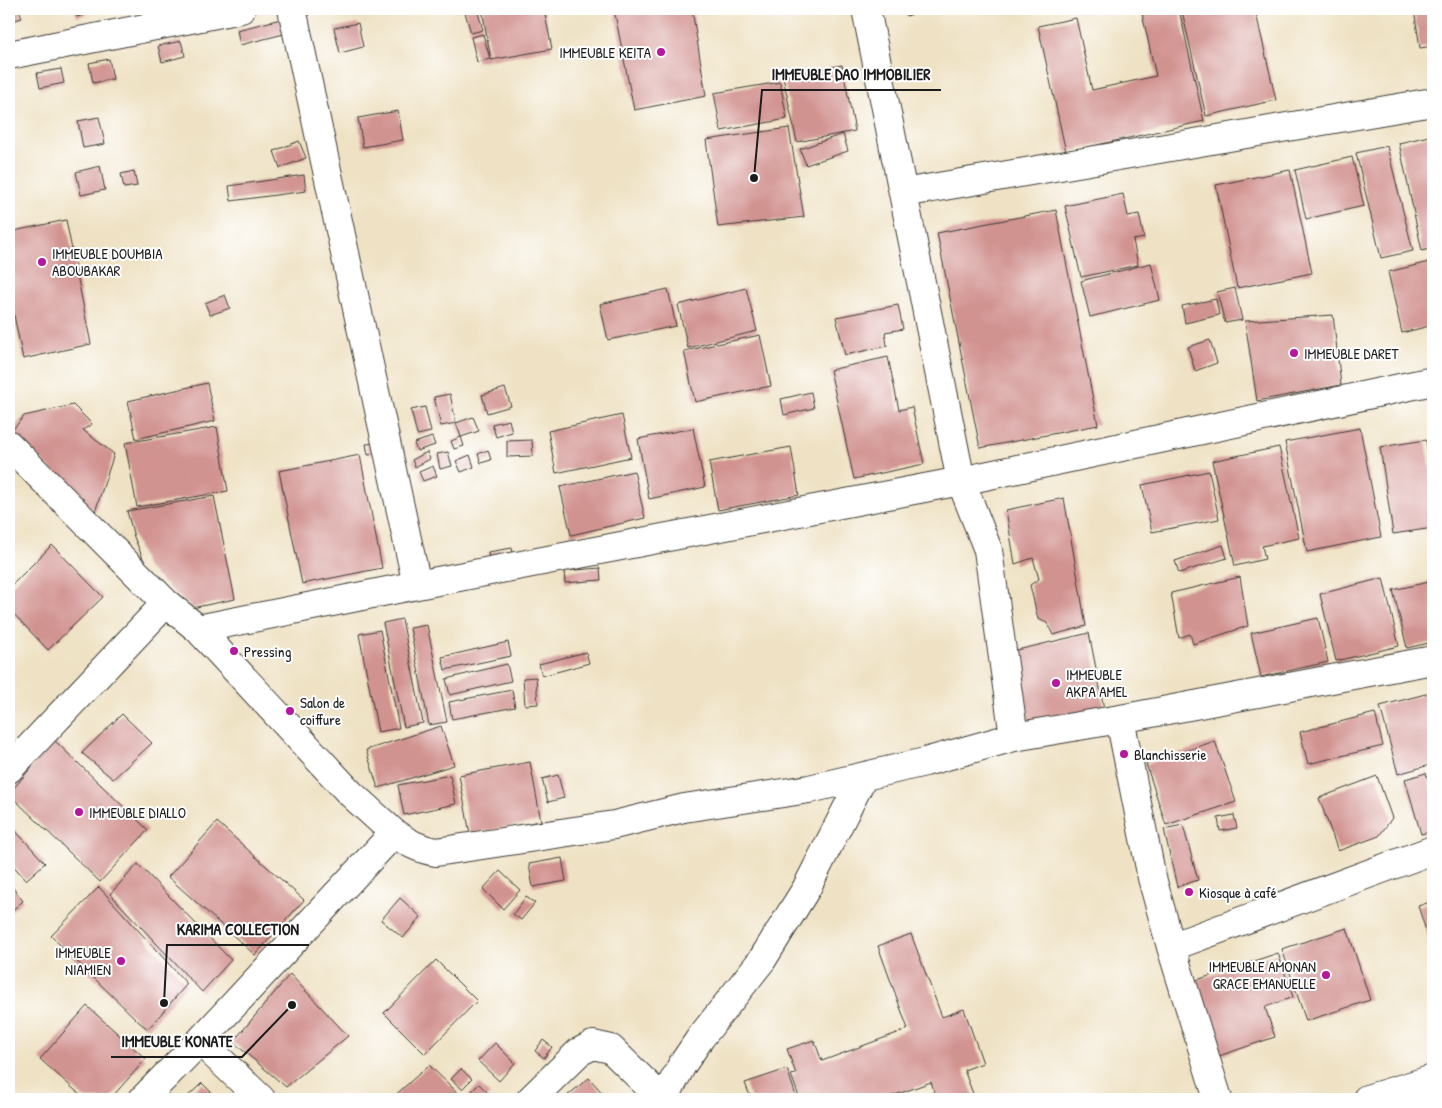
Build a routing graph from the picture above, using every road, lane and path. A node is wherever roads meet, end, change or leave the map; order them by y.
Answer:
1 (241, 9) edge
2 (292, 9) edge
3 (866, 9) edge
4 (9, 55) edge
5 (1433, 102) edge
6 (903, 193) junction
7 (1433, 382) edge
8 (9, 444) edge
9 (961, 481) junction
10 (417, 585) junction
11 (166, 603) junction
12 (198, 629) junction
13 (1433, 660) edge
14 (1120, 719) junction
15 (1014, 737) junction
16 (9, 769) edge
17 (863, 777) junction
18 (394, 833) junction
19 (1433, 850) edge
20 (1171, 947) junction
21 (200, 1041) junction
22 (1433, 1078) edge
23 (143, 1099) edge
24 (261, 1099) edge
25 (531, 1099) edge
26 (663, 1099) edge
27 (1218, 1099) edge
28 (1367, 1099) edge

1 - 4 street
2 - 10 street
3 - 6 street
5 - 6 street
6 - 9 street
7 - 9 street
8 - 11 street
9 - 10 street
9 - 15 street
10 - 12 street
11 - 12 street
11 - 16 street
12 - 18 street
13 - 14 street
14 - 15 street
14 - 20 street
15 - 17 street
17 - 18 street
17 - 26 street
18 - 21 street
19 - 20 street
20 - 27 street
21 - 23 street
21 - 24 street
22 - 28 street
25 - 26 street

